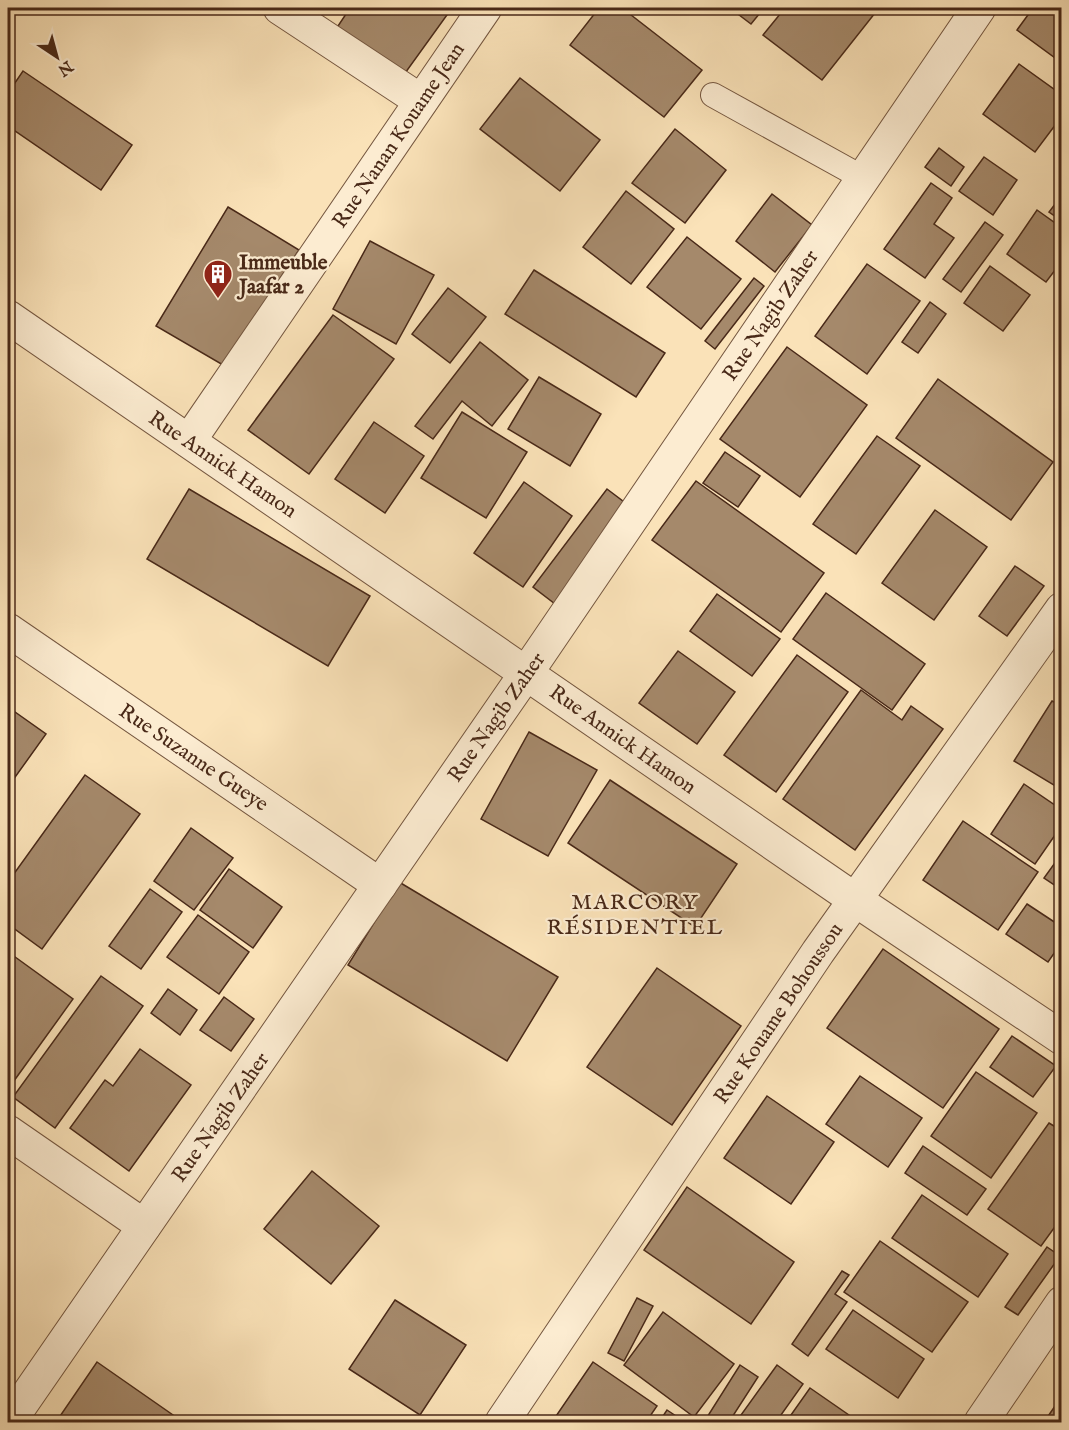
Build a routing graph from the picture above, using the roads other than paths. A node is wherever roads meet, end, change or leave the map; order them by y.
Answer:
1 (280, 8) edge
2 (485, 8) edge
3 (979, 8) edge
4 (713, 95) dead end
5 (421, 100) junction
6 (862, 178) junction
7 (8, 317) edge
8 (189, 441) junction
9 (1062, 609) edge
10 (8, 630) edge
11 (527, 672) junction
12 (380, 885) junction
13 (857, 901) junction
14 (1062, 1038) edge
15 (8, 1132) edge
16 (144, 1226) junction
17 (1062, 1303) edge
18 (9, 1422) edge
19 (502, 1422) edge
20 (981, 1422) edge

1 - 5 street
2 - 5 street, Rue Nanan Kouame Jean
3 - 6 street, Rue Nagib Zaher
4 - 6 lane
5 - 8 street, Rue Nanan Kouame Jean
6 - 11 street, Rue Nagib Zaher
7 - 8 street, Rue Annick Hamon
8 - 11 street, Rue Annick Hamon
9 - 13 street, Rue Kouame Bohoussou
10 - 12 street, Rue Suzanne Gueye
11 - 12 street, Rue Nagib Zaher
11 - 13 street, Rue Annick Hamon
12 - 16 street, Rue Nagib Zaher
13 - 14 street, Rue Annick Hamon
13 - 19 street, Rue Kouame Bohoussou
15 - 16 street
16 - 18 street, Rue Nagib Zaher
17 - 20 street

